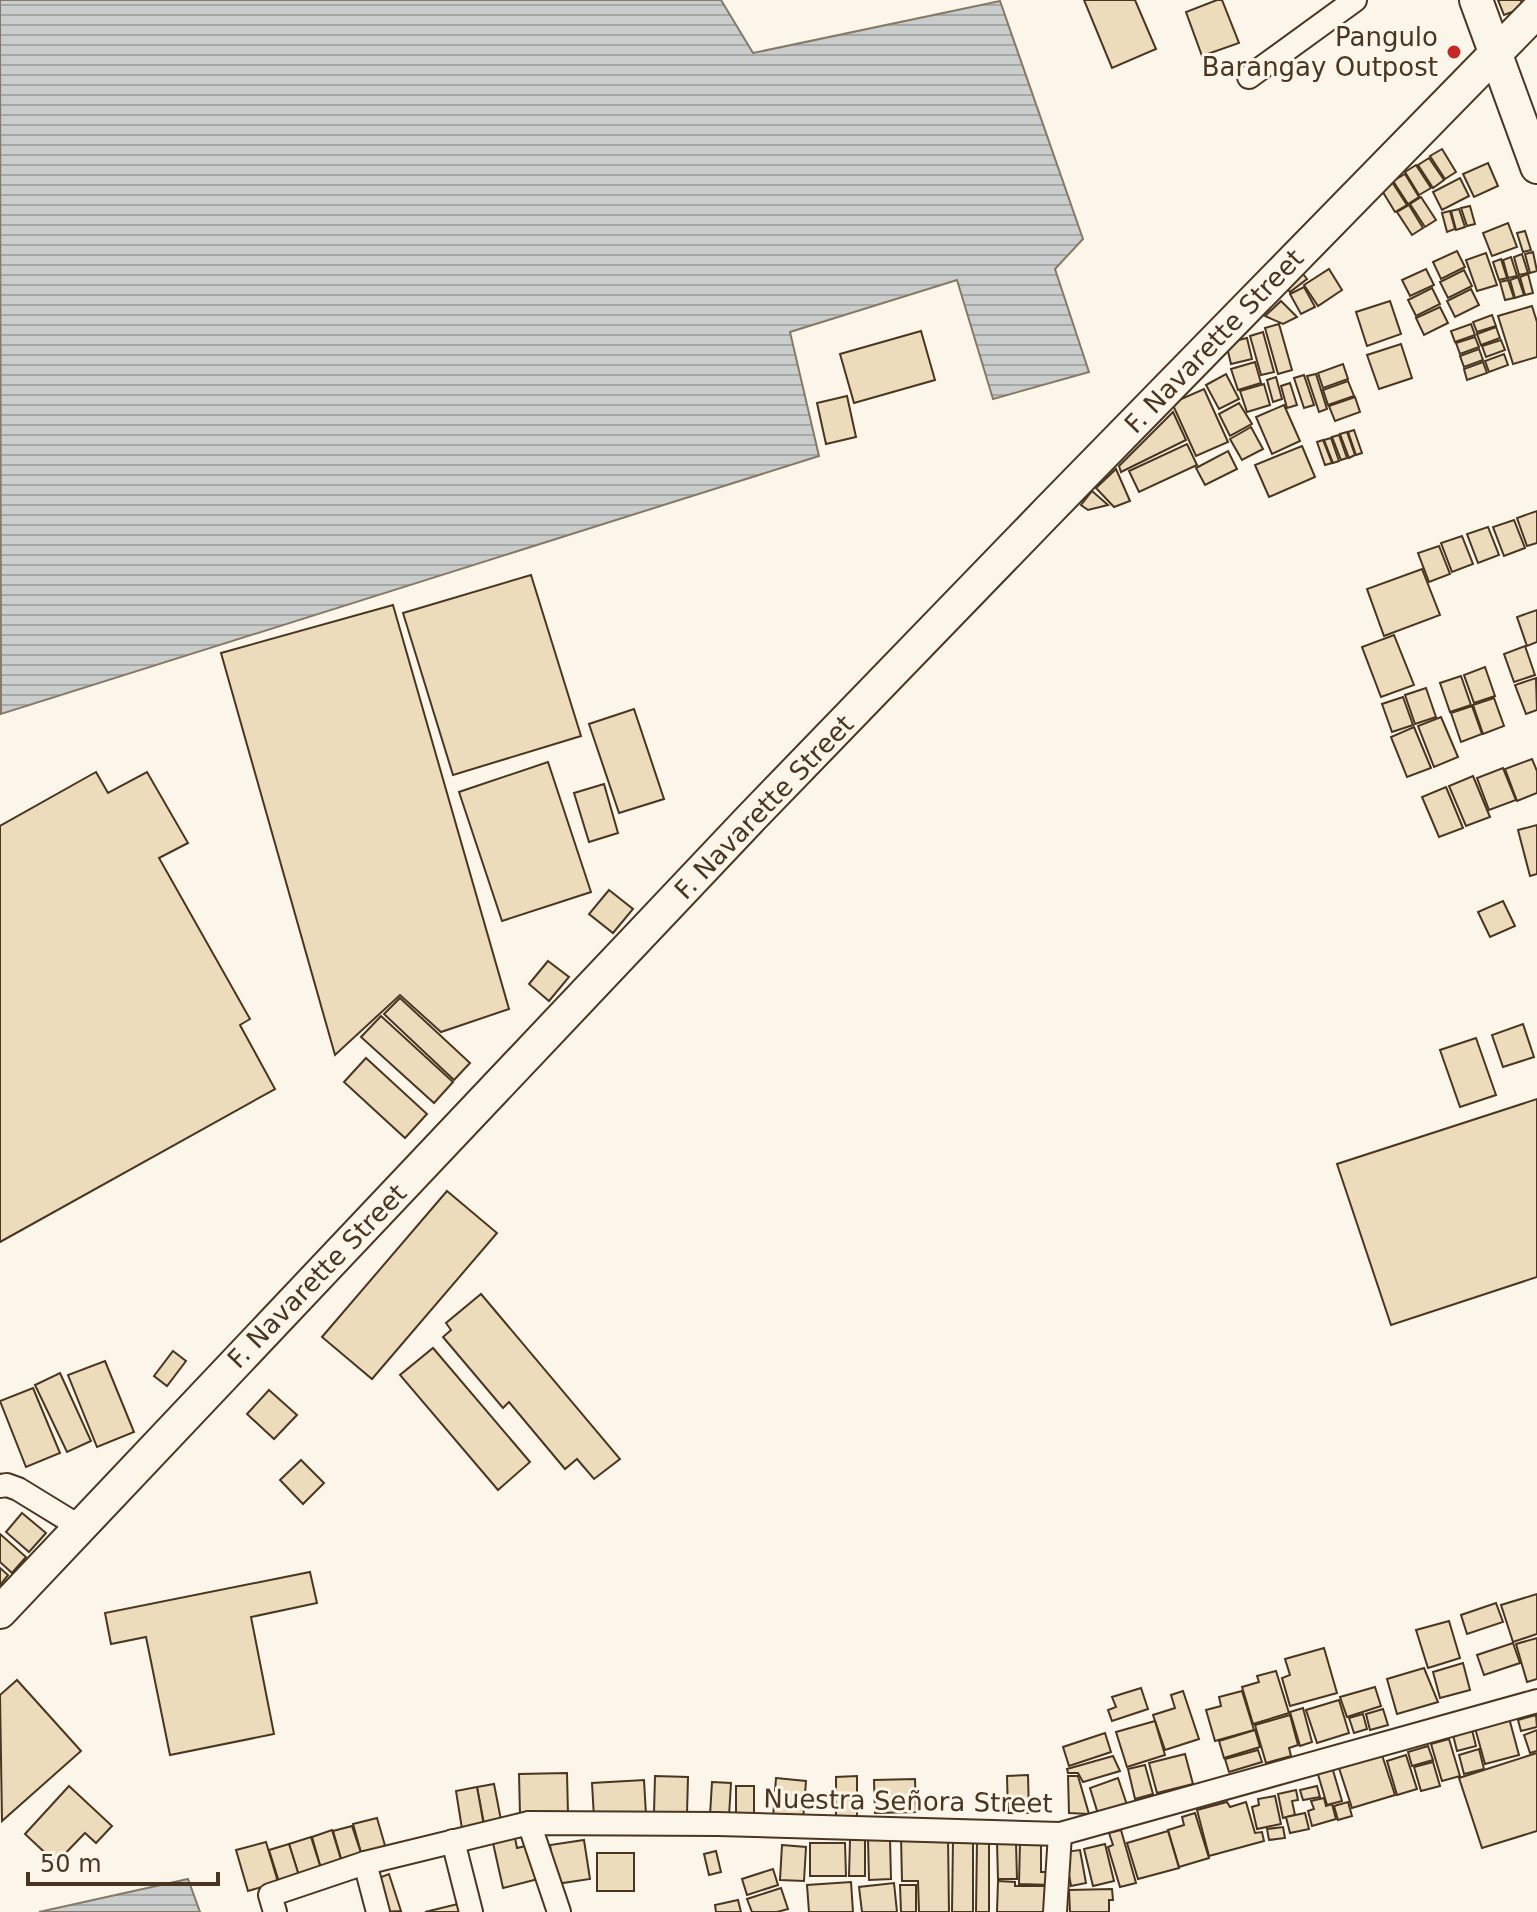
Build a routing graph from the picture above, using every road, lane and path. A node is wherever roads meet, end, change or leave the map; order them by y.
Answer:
1 (1355, 0) edge
2 (1476, 0) edge
3 (1537, 11) edge
4 (1494, 54) junction
5 (1249, 77) dead end
6 (1537, 167) edge
7 (0, 1486) edge
8 (80, 1527) junction
9 (0, 1612) edge
10 (1537, 1701) edge
11 (529, 1823) junction
12 (1060, 1834) junction
13 (453, 1841) junction
14 (365, 1863) junction
15 (273, 1903) edge
16 (378, 1912) edge
17 (471, 1912) edge
18 (559, 1912) edge
19 (1055, 1912) edge

1 - 5 street
2 - 4 main road
3 - 4 main road, F. Navarette Street
4 - 6 main road
4 - 8 main road, F. Navarette Street
7 - 8 street
8 - 9 main road, F. Navarette Street
10 - 12 street, Nuestra Señora Street
11 - 12 street, Nuestra Señora Street
11 - 13 street, Nuestra Señora Street
11 - 18 street
12 - 19 street
13 - 14 street, Nuestra Señora Street
13 - 17 street
14 - 15 street, Nuestra Señora Street
14 - 16 street

